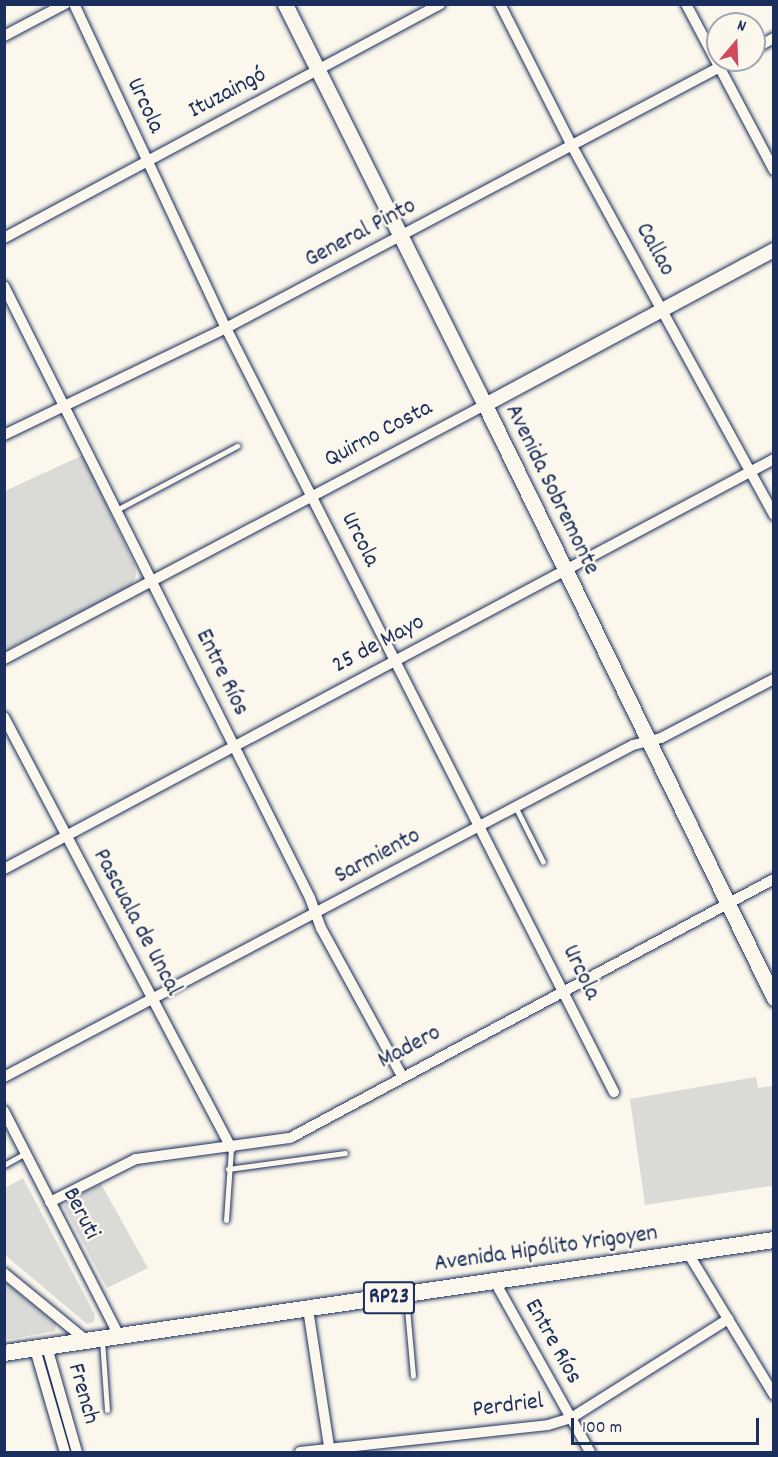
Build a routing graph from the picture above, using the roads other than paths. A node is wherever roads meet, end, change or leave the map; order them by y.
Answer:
1 (65, 4) edge
2 (74, 4) edge
3 (285, 4) edge
4 (440, 4) edge
5 (500, 4) edge
6 (686, 4) edge
7 (4, 36) edge
8 (706, 44) edge
9 (317, 70) junction
10 (711, 72) edge
11 (720, 72) edge
12 (572, 146) junction
13 (146, 161) junction
14 (774, 170) edge
15 (402, 237) junction
16 (4, 238) edge
17 (774, 250) edge
18 (4, 286) edge
19 (662, 310) junction
20 (226, 328) junction
21 (66, 405) junction
22 (486, 405) junction
23 (4, 435) edge
24 (237, 446) dead end
25 (774, 459) edge
26 (751, 471) junction
27 (312, 496) junction
28 (118, 509) junction
29 (774, 514) edge
30 (564, 569) junction
31 (153, 579) junction
32 (4, 659) edge
33 (396, 660) junction
34 (774, 678) edge
35 (4, 717) edge
36 (647, 740) junction
37 (233, 747) junction
38 (516, 808) junction
39 (482, 826) junction
40 (67, 836) junction
41 (543, 861) dead end
42 (4, 869) edge
43 (774, 879) edge
44 (729, 903) junction
45 (316, 914) junction
46 (565, 990) junction
47 (774, 998) edge
48 (153, 1001) junction
49 (402, 1076) junction
50 (4, 1077) edge
51 (614, 1092) dead end
52 (4, 1111) edge
53 (231, 1148) junction
54 (345, 1152) dead end
55 (26, 1153) junction
56 (4, 1165) edge
57 (228, 1169) junction
58 (50, 1202) junction
59 (226, 1220) dead end
60 (774, 1240) edge
61 (688, 1253) junction
62 (4, 1273) edge
63 (495, 1282) junction
64 (406, 1295) junction
65 (308, 1309) junction
66 (728, 1319) junction
67 (103, 1339) junction
68 (41, 1348) junction
69 (4, 1353) edge
70 (412, 1376) dead end
71 (773, 1393) edge
72 (107, 1410) dead end
73 (571, 1418) junction
74 (330, 1450) edge
75 (65, 1452) edge
76 (77, 1452) edge
77 (300, 1452) edge
78 (590, 1452) edge

1 - 7 street
2 - 13 street, Urcola
3 - 9 main road, Avenida Sobremonte
4 - 9 street, Ituzaingó
5 - 12 street, Callao
6 - 8 street
9 - 13 street, Ituzaingó
9 - 15 main road, Avenida Sobremonte
10 - 12 street, General Pinto
11 - 14 street
12 - 15 street, General Pinto
12 - 19 street, Callao
13 - 16 street, Ituzaingó
13 - 20 street, Urcola
15 - 20 street, General Pinto
15 - 22 main road, Avenida Sobremonte
17 - 19 street, Quirno Costa
18 - 21 street, Entre Ríos
19 - 22 street, Quirno Costa
19 - 26 street, Callao
20 - 21 street, General Pinto
20 - 27 street, Urcola
21 - 23 street, General Pinto
21 - 28 street, Entre Ríos
22 - 27 street, Quirno Costa
22 - 30 main road, Avenida Sobremonte
24 - 28 lane
25 - 26 street, 25 de Mayo
26 - 29 street, Callao
26 - 30 street, 25 de Mayo
27 - 31 street, Quirno Costa
27 - 33 street, Urcola
28 - 31 street, Entre Ríos
30 - 33 street, 25 de Mayo
30 - 36 main road, Avenida Sobremonte
31 - 32 street, Quirno Costa
31 - 37 street, Entre Ríos
33 - 37 street, 25 de Mayo
33 - 39 street, Urcola
34 - 36 street, Sarmiento
35 - 40 street, Pascuala de Uncal
36 - 38 street, Sarmiento
36 - 44 main road, Avenida Sobremonte
37 - 40 street, 25 de Mayo
37 - 45 street, Entre Ríos
38 - 39 street, Sarmiento
38 - 41 lane
39 - 45 street, Sarmiento
39 - 46 street, Urcola
40 - 42 street, 25 de Mayo
40 - 48 street, Pascuala de Uncal
43 - 44 street, Madero
44 - 46 street, Madero
44 - 47 main road, Avenida Sobremonte
45 - 48 street, Sarmiento
45 - 49 street, Entre Ríos
46 - 49 street, Madero
46 - 51 street, Urcola
48 - 50 street, Sarmiento
48 - 53 street, Pascuala de Uncal
49 - 53 street, Madero
52 - 55 street, Beruti
53 - 57 lane
53 - 58 street, Madero
54 - 57 lane
55 - 56 lane
55 - 58 street, Beruti
57 - 59 lane
58 - 67 street, Beruti
60 - 61 main road, Avenida Hipólito Yrigoyen / RP23
61 - 63 main road, Avenida Hipólito Yrigoyen / RP23
61 - 66 street
62 - 67 street
63 - 64 main road, Avenida Hipólito Yrigoyen / RP23
63 - 73 street, Entre Ríos
64 - 65 main road, Avenida Hipólito Yrigoyen / RP23
64 - 70 lane
65 - 67 main road, Avenida Hipólito Yrigoyen / RP23
65 - 74 street
66 - 71 street
66 - 73 street, Perdriel
67 - 68 main road, Avenida Hipólito Yrigoyen / RP23
67 - 72 lane
68 - 69 main road, Avenida Hipólito Yrigoyen / RP23
68 - 75 street, French
68 - 76 street, French
73 - 74 street, Perdriel
73 - 78 street, Entre Ríos
74 - 77 street, Perdriel

